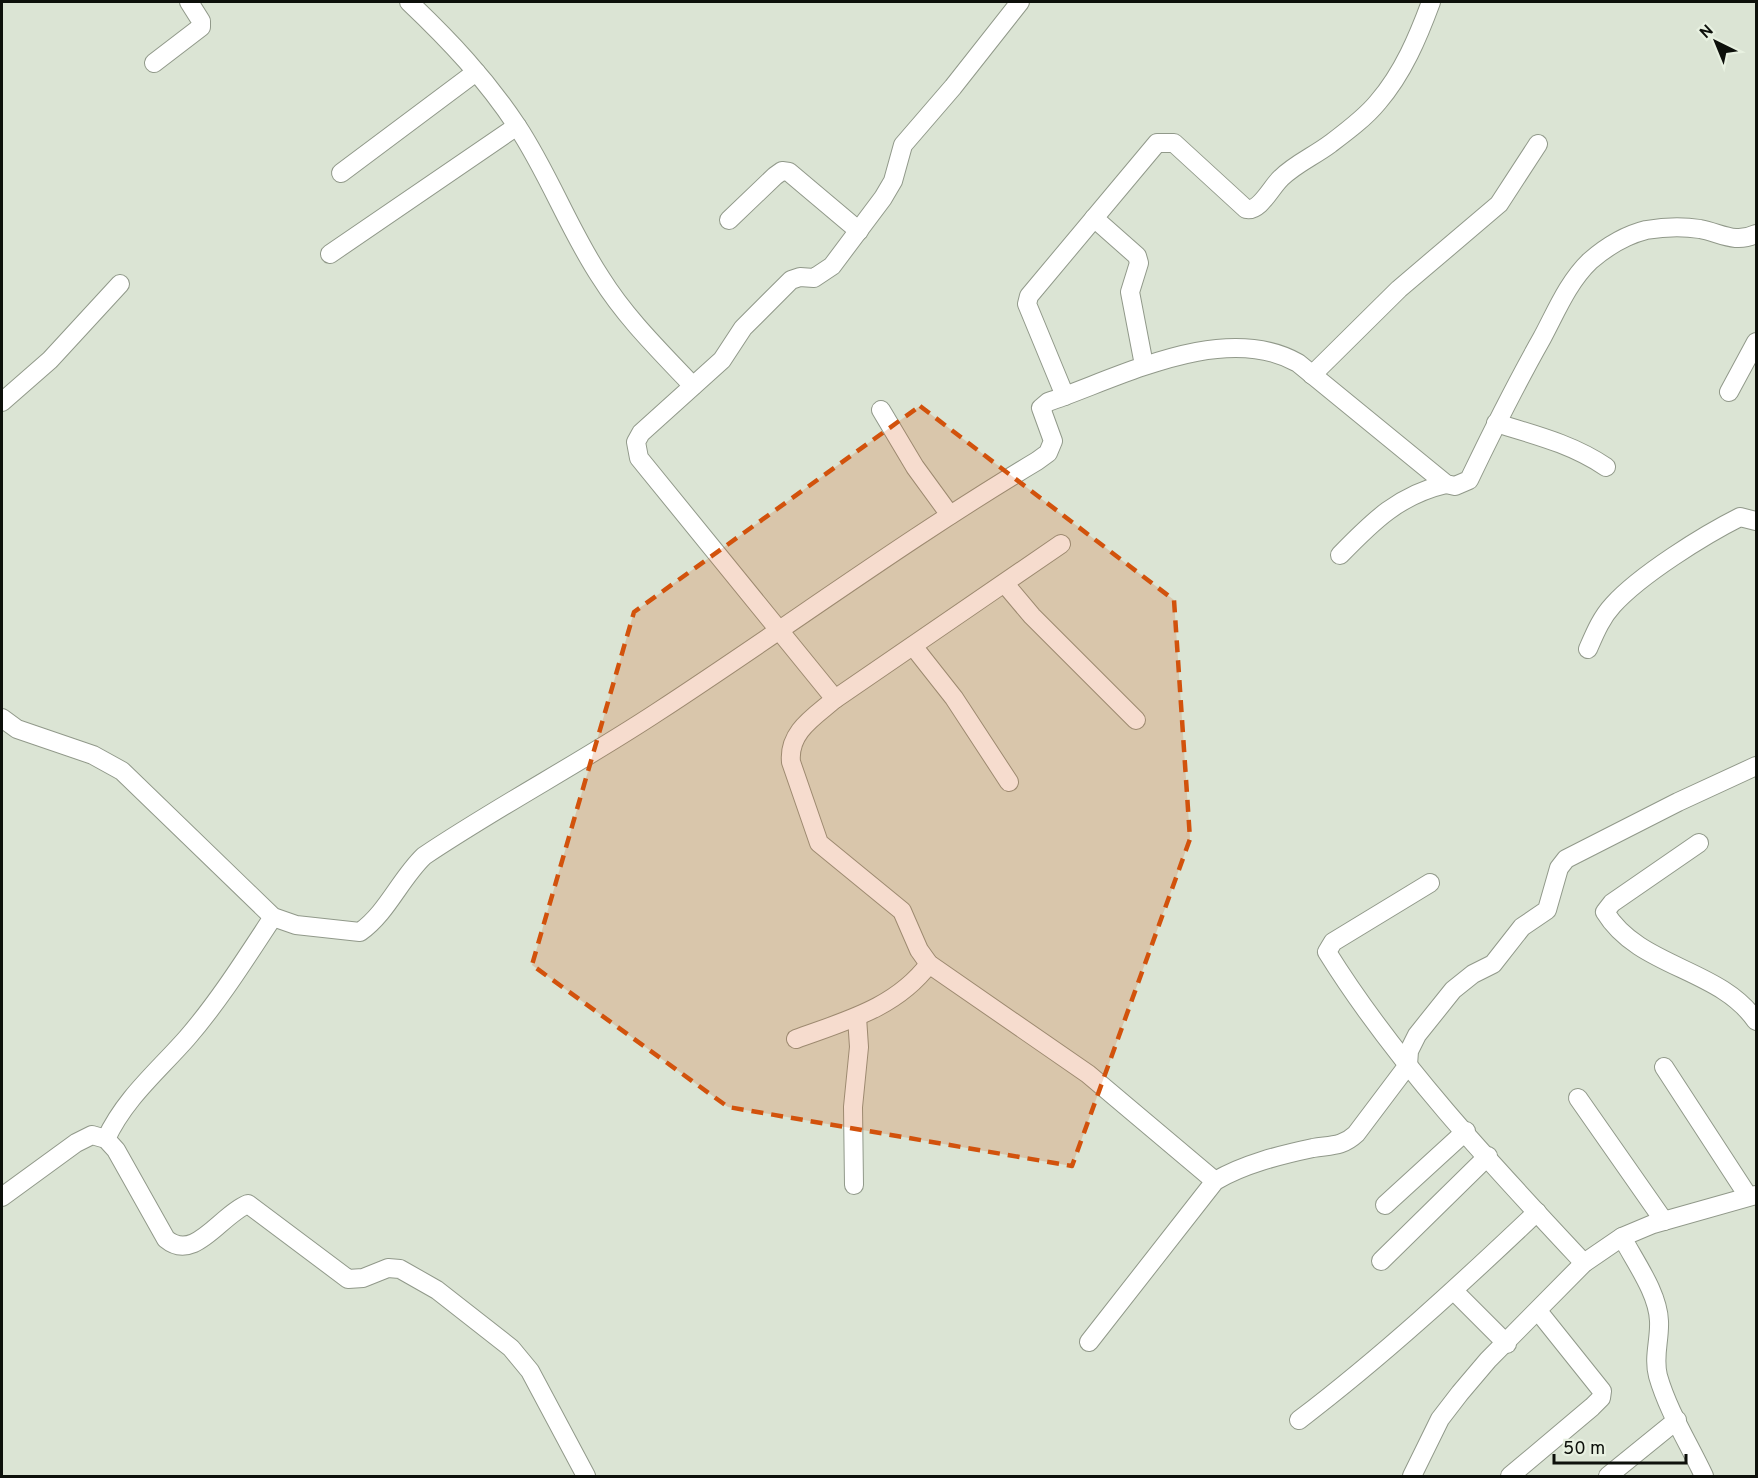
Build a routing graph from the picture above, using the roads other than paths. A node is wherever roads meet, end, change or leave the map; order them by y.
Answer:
1 (189, 2) edge
2 (409, 2) edge
3 (1020, 2) edge
4 (1431, 2) edge
5 (154, 63) dead end
6 (476, 72) junction
7 (518, 126) junction
8 (1538, 144) dead end
9 (341, 173) dead end
10 (1094, 218) junction
11 (729, 220) dead end
12 (859, 231) junction
13 (1756, 234) edge
14 (330, 254) dead end
15 (120, 284) dead end
16 (1756, 342) edge
17 (1144, 365) junction
18 (1312, 375) junction
19 (693, 386) junction
20 (1730, 392) dead end
21 (1065, 396) junction
22 (2, 402) edge
23 (881, 410) dead end
24 (1496, 423) junction
25 (1606, 467) dead end
26 (1446, 484) junction
27 (950, 515) junction
28 (1756, 521) edge
29 (1061, 544) dead end
30 (1340, 555) dead end
31 (1005, 584) junction
32 (780, 632) junction
33 (913, 646) junction
34 (1588, 649) dead end
35 (835, 699) junction
36 (2, 718) edge
37 (1136, 720) dead end
38 (1756, 766) edge
39 (1009, 782) dead end
40 (1699, 843) dead end
41 (1430, 883) dead end
42 (273, 917) junction
43 (929, 964) junction
44 (857, 1017) junction
45 (1756, 1017) edge
46 (796, 1039) dead end
47 (1408, 1065) junction
48 (1664, 1067) dead end
49 (1578, 1098) dead end
50 (1466, 1131) junction
51 (106, 1139) junction
52 (1488, 1156) junction
53 (1215, 1181) junction
54 (854, 1185) dead end
55 (1752, 1196) edge
56 (2, 1197) edge
57 (1385, 1205) dead end
58 (1537, 1212) junction
59 (1664, 1221) junction
60 (1622, 1238) junction
61 (1381, 1261) dead end
62 (1584, 1263) junction
63 (1454, 1291) junction
64 (1538, 1311) junction
65 (1089, 1342) dead end
66 (1507, 1344) junction
67 (1299, 1420) dead end
68 (1677, 1420) junction
69 (586, 1476) edge
70 (1412, 1476) edge
71 (1510, 1476) edge
72 (1608, 1476) edge
73 (1704, 1476) edge

1 - 5 street
2 - 6 street
3 - 12 street
4 - 10 street
6 - 7 street
6 - 9 street
7 - 14 street
7 - 19 street
8 - 18 street
10 - 17 street
10 - 21 street
11 - 12 street
12 - 19 street
13 - 24 street
15 - 22 street
16 - 20 street
17 - 18 street
17 - 21 street
18 - 26 street
19 - 32 street
21 - 27 street
23 - 27 street
24 - 25 street
24 - 26 street
26 - 30 street
27 - 32 street
28 - 34 street
29 - 31 street
31 - 33 street
31 - 37 street
32 - 35 street
32 - 42 street
33 - 35 street
33 - 39 street
35 - 43 street
36 - 42 street
38 - 47 street
40 - 45 street
41 - 47 street
42 - 51 street
43 - 44 street
43 - 53 street
44 - 46 street
44 - 54 street
47 - 50 street
47 - 53 street
48 - 55 street
49 - 59 street
50 - 52 street
50 - 57 street
51 - 56 street
51 - 69 street
52 - 58 street
52 - 61 street
53 - 65 street
55 - 59 street
58 - 62 street
58 - 63 street
59 - 60 street
60 - 62 street
60 - 68 street
62 - 64 street
63 - 66 street
63 - 67 street
64 - 66 street
64 - 71 street
66 - 70 street
68 - 72 street
68 - 73 street

